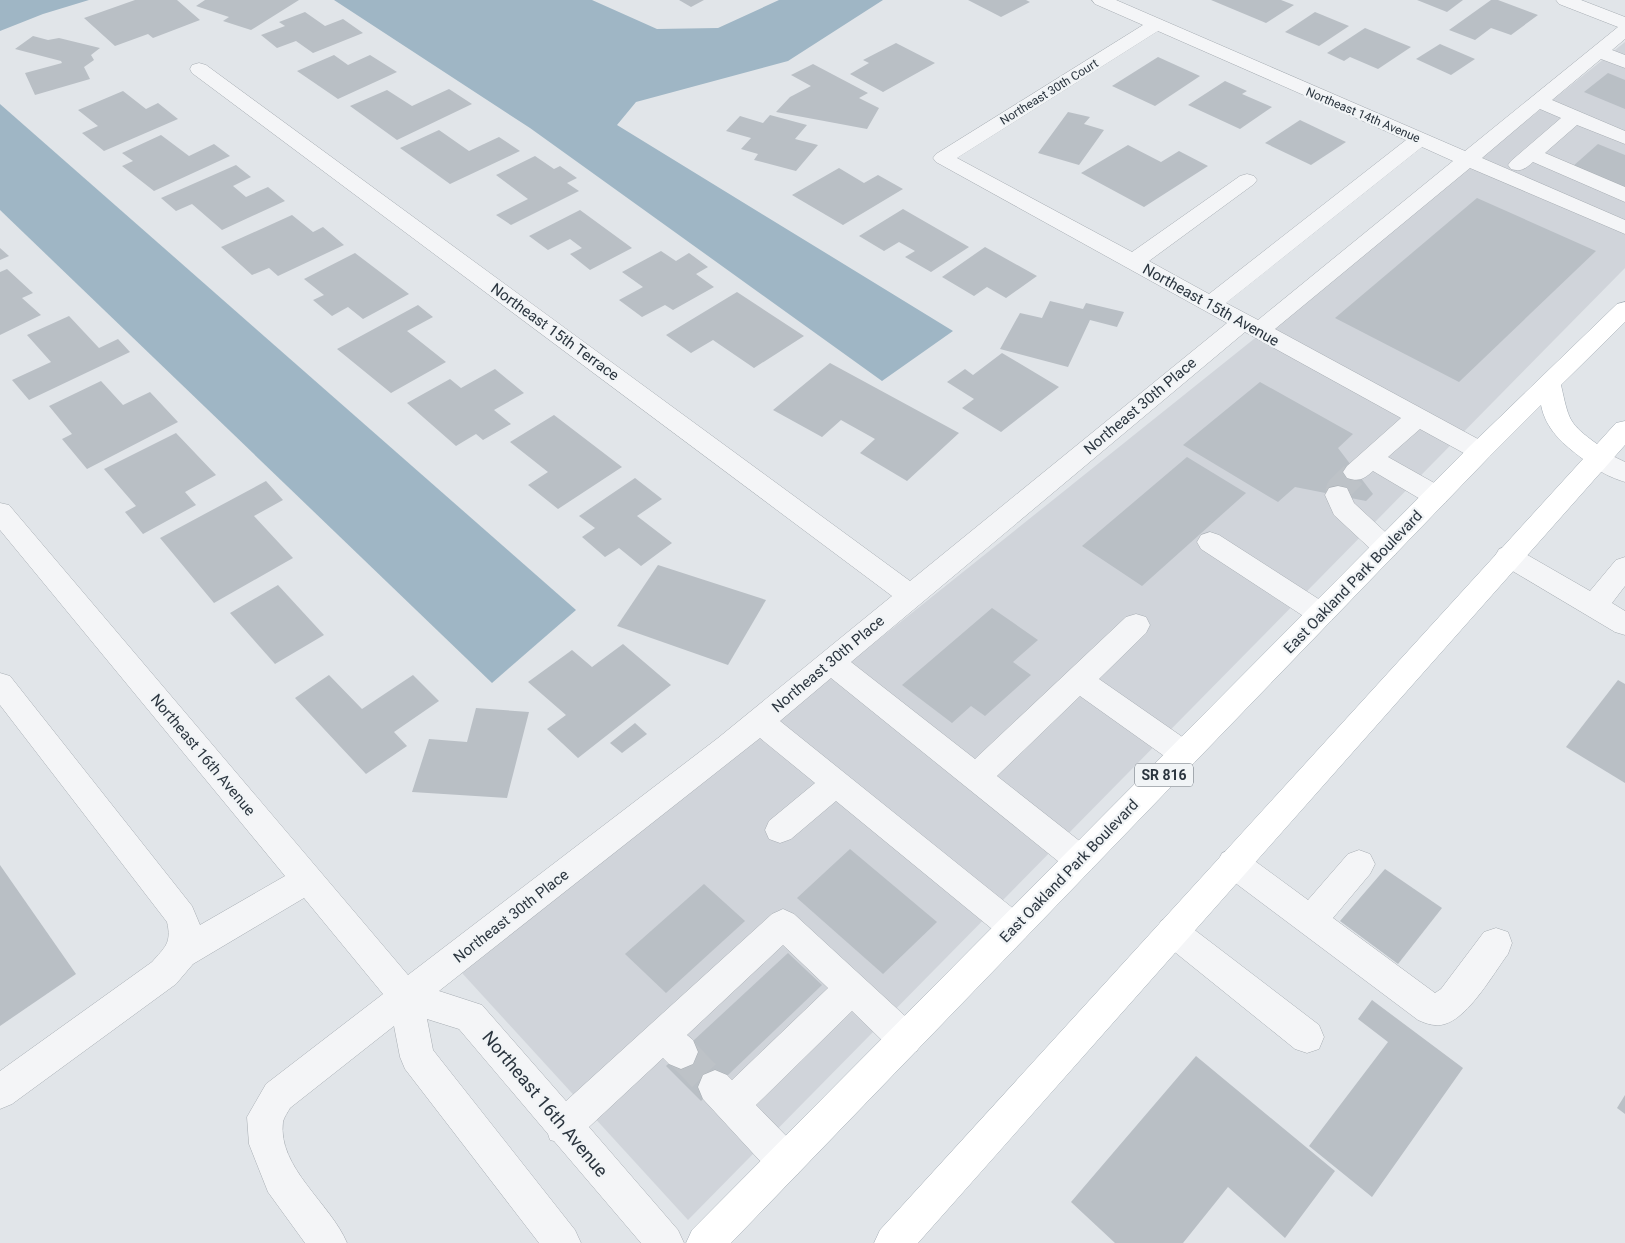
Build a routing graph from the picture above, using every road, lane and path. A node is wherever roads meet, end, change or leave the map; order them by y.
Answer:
1 (1101, 0) edge
2 (1565, 0) edge
3 (1625, 23) edge
4 (1155, 25) junction
5 (1625, 30) edge
6 (1598, 51) junction
7 (1625, 62) edge
8 (199, 69) dead end
9 (1537, 101) junction
10 (1574, 117) junction
11 (1625, 138) edge
12 (1420, 139) junction
13 (1531, 154) junction
14 (943, 158) joint
15 (1466, 160) junction
16 (1504, 176) junction
17 (1247, 180) dead end
18 (1625, 196) edge
19 (1625, 228) edge
20 (1133, 262) junction
21 (1210, 304) junction
22 (1625, 309) edge
23 (1251, 326) junction
24 (1549, 384) junction
25 (1418, 417) junction
26 (1625, 429) edge
27 (1480, 451) junction
28 (1598, 458) junction
29 (1625, 473) edge
30 (1338, 495) dead end
31 (1436, 496) junction
32 (0, 512) edge
33 (1210, 542) dead end
34 (1386, 548) junction
35 (1508, 556) junction
36 (1625, 567) edge
37 (911, 596) junction
38 (1594, 606) junction
39 (1321, 614) junction
40 (1625, 624) edge
41 (1136, 625) dead end
42 (831, 662) junction
43 (1080, 680) junction
44 (0, 684) edge
45 (760, 721) junction
46 (1184, 754) junction
47 (975, 778) junction
48 (835, 784) junction
49 (780, 830) dead end
50 (1080, 860) junction
51 (1233, 863) junction
52 (1360, 864) dead end
53 (308, 880) junction
54 (1311, 922) junction
55 (1014, 928) junction
56 (1172, 931) junction
57 (1496, 943) dead end
58 (181, 953) junction
59 (852, 988) junction
60 (406, 997) junction
61 (1307, 1037) dead end
62 (905, 1039) junction
63 (0, 1092) edge
64 (563, 1127) junction
65 (785, 1161) junction
66 (907, 1238) edge
67 (328, 1243) edge
68 (562, 1243) edge
69 (665, 1243) edge
70 (705, 1243) edge

1 - 4 street, Northeast 14th Avenue
2 - 3 street
4 - 12 street, Northeast 14th Avenue
4 - 14 street, Northeast 30th Court
5 - 6 street, Northeast 30th Place
6 - 7 street
6 - 9 street, Northeast 30th Place
8 - 37 street, Northeast 15th Terrace
9 - 10 street
9 - 15 street, Northeast 30th Place
10 - 11 street
10 - 13 street
12 - 15 street, Northeast 14th Avenue
12 - 21 street
13 - 16 street
13 - 18 street
14 - 20 street, Northeast 15th Avenue
15 - 16 street, Northeast 14th Avenue
15 - 23 street, Northeast 30th Place
16 - 19 street, Northeast 14th Avenue
17 - 20 street
20 - 21 street, Northeast 15th Avenue
21 - 23 street, Northeast 15th Avenue
22 - 24 main road, East Oakland Park Boulevard / SR 816
23 - 25 street, Northeast 15th Avenue
23 - 37 street, Northeast 30th Place
24 - 27 main road, East Oakland Park Boulevard / SR 816
24 - 28 main road
25 - 27 street, Northeast 15th Avenue
25 - 31 street
26 - 28 main road
27 - 31 main road, East Oakland Park Boulevard / SR 816
28 - 29 street
28 - 35 main road
30 - 34 street
31 - 34 main road, East Oakland Park Boulevard / SR 816
32 - 53 street, Northeast 16th Avenue
33 - 39 street
34 - 39 main road, East Oakland Park Boulevard / SR 816
35 - 38 street
35 - 51 main road
36 - 38 street
37 - 42 street, Northeast 30th Place
38 - 40 street
39 - 46 main road, East Oakland Park Boulevard / SR 816
41 - 43 street
42 - 45 street, Northeast 30th Place
42 - 47 street
43 - 46 street
43 - 47 street
44 - 58 street
45 - 48 street
45 - 60 street, Northeast 30th Place
46 - 50 main road, East Oakland Park Boulevard / SR 816
47 - 50 street
48 - 49 street
48 - 55 street
50 - 55 main road, East Oakland Park Boulevard / SR 816
51 - 54 street
51 - 56 main road
52 - 54 street
53 - 58 street
53 - 60 street, Northeast 16th Avenue
54 - 57 street
55 - 62 main road, East Oakland Park Boulevard / SR 816
56 - 61 street
56 - 66 main road
58 - 63 street
59 - 62 street
59 - 64 street
59 - 65 street
60 - 64 street, Northeast 16th Avenue
60 - 67 street, Northeast 30th Place
60 - 68 street, Northeast 16th Avenue
62 - 65 main road, East Oakland Park Boulevard / SR 816
64 - 69 street, Northeast 16th Avenue
65 - 70 main road, East Oakland Park Boulevard / SR 816

